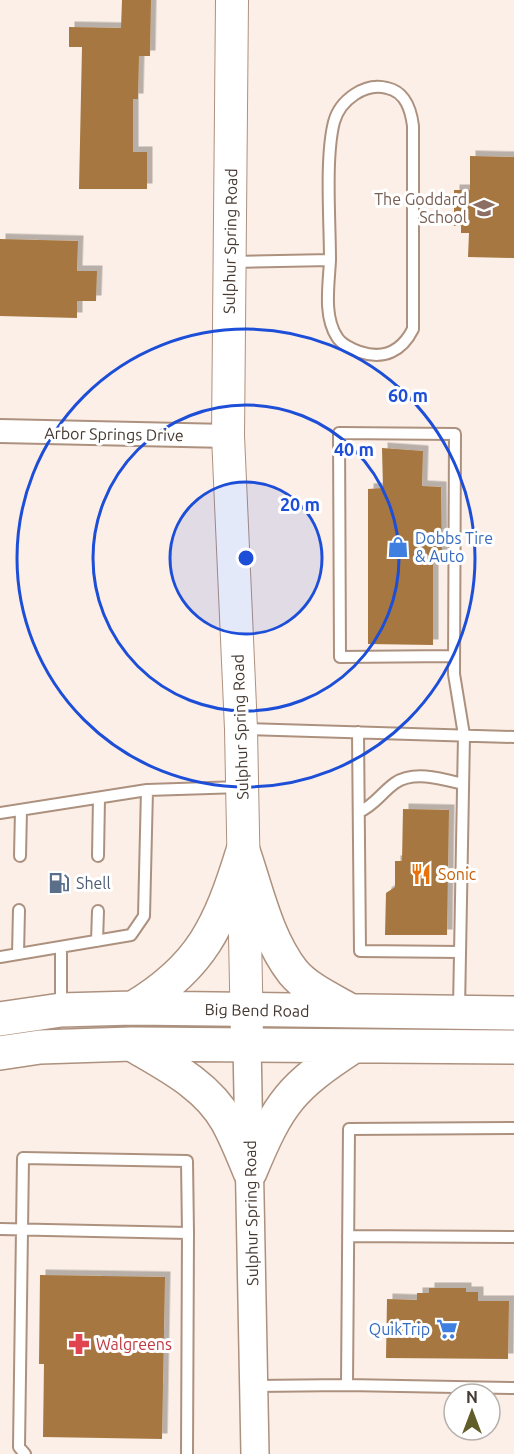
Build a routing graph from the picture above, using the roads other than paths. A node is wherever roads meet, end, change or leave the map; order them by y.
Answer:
1 (232, 0) edge
2 (330, 260) junction
3 (230, 262) junction
4 (0, 431) edge
5 (228, 436) junction
6 (454, 656) junction
7 (241, 729) junction
8 (358, 732) junction
9 (464, 735) junction
10 (514, 736) edge
11 (463, 784) junction
12 (242, 787) junction
13 (147, 790) junction
14 (99, 798) junction
15 (21, 810) junction
16 (359, 812) junction
17 (0, 813) edge
18 (243, 850) junction
19 (20, 856) dead end
20 (98, 856) dead end
21 (19, 910) dead end
22 (98, 911) dead end
23 (97, 941) junction
24 (61, 947) junction
25 (460, 952) junction
26 (18, 954) junction
27 (0, 957) edge
28 (133, 1008) junction
29 (61, 1010) junction
30 (246, 1010) junction
31 (354, 1012) junction
32 (459, 1012) junction
33 (514, 1013) edge
34 (0, 1019) edge
35 (132, 1044) junction
36 (247, 1044) junction
37 (354, 1046) junction
38 (514, 1047) edge
39 (0, 1053) edge
40 (514, 1128) edge
41 (250, 1172) junction
42 (0, 1229) edge
43 (24, 1230) junction
44 (189, 1233) junction
45 (348, 1236) junction
46 (514, 1237) edge
47 (347, 1385) junction
48 (255, 1386) junction
49 (514, 1388) edge
50 (25, 1454) edge
51 (187, 1454) edge
52 (255, 1454) edge

1 - 3 main road, Sulphur Spring Road
2 - 2 lane
2 - 3 lane
3 - 5 main road, Sulphur Spring Road
4 - 5 street, Arbor Springs Drive
5 - 7 main road, Sulphur Spring Road
6 - 6 lane
6 - 9 lane
7 - 8 lane
7 - 12 main road, Sulphur Spring Road
8 - 9 lane
8 - 16 lane
9 - 10 lane
9 - 11 lane
11 - 16 lane
11 - 25 lane
12 - 13 lane
12 - 18 main road, Sulphur Spring Road
13 - 14 lane
13 - 23 lane
14 - 15 lane
14 - 20 lane
15 - 17 lane
15 - 19 lane
16 - 25 lane
18 - 28 main road
18 - 30 main road, Sulphur Spring Road
18 - 31 main road
21 - 26 lane
22 - 23 lane
23 - 24 lane
24 - 26 lane
24 - 29 lane
25 - 32 lane
26 - 27 lane
28 - 29 main road, Big Bend Road
28 - 30 main road, Big Bend Road
29 - 34 main road, Big Bend Road
30 - 31 main road, Big Bend Road
30 - 36 main road, Sulphur Spring Road
31 - 32 main road, Big Bend Road
32 - 33 main road, Big Bend Road
35 - 36 main road
35 - 39 main road
35 - 41 main road
36 - 37 main road
36 - 41 street, Sulphur Spring Road
37 - 38 main road
37 - 41 main road
40 - 45 lane
41 - 48 street, Sulphur Spring Road
42 - 43 lane
43 - 44 lane
43 - 44 lane
43 - 50 lane
44 - 51 lane
45 - 46 lane
45 - 47 lane
47 - 48 lane
47 - 49 lane
48 - 52 street, Sulphur Spring Road

